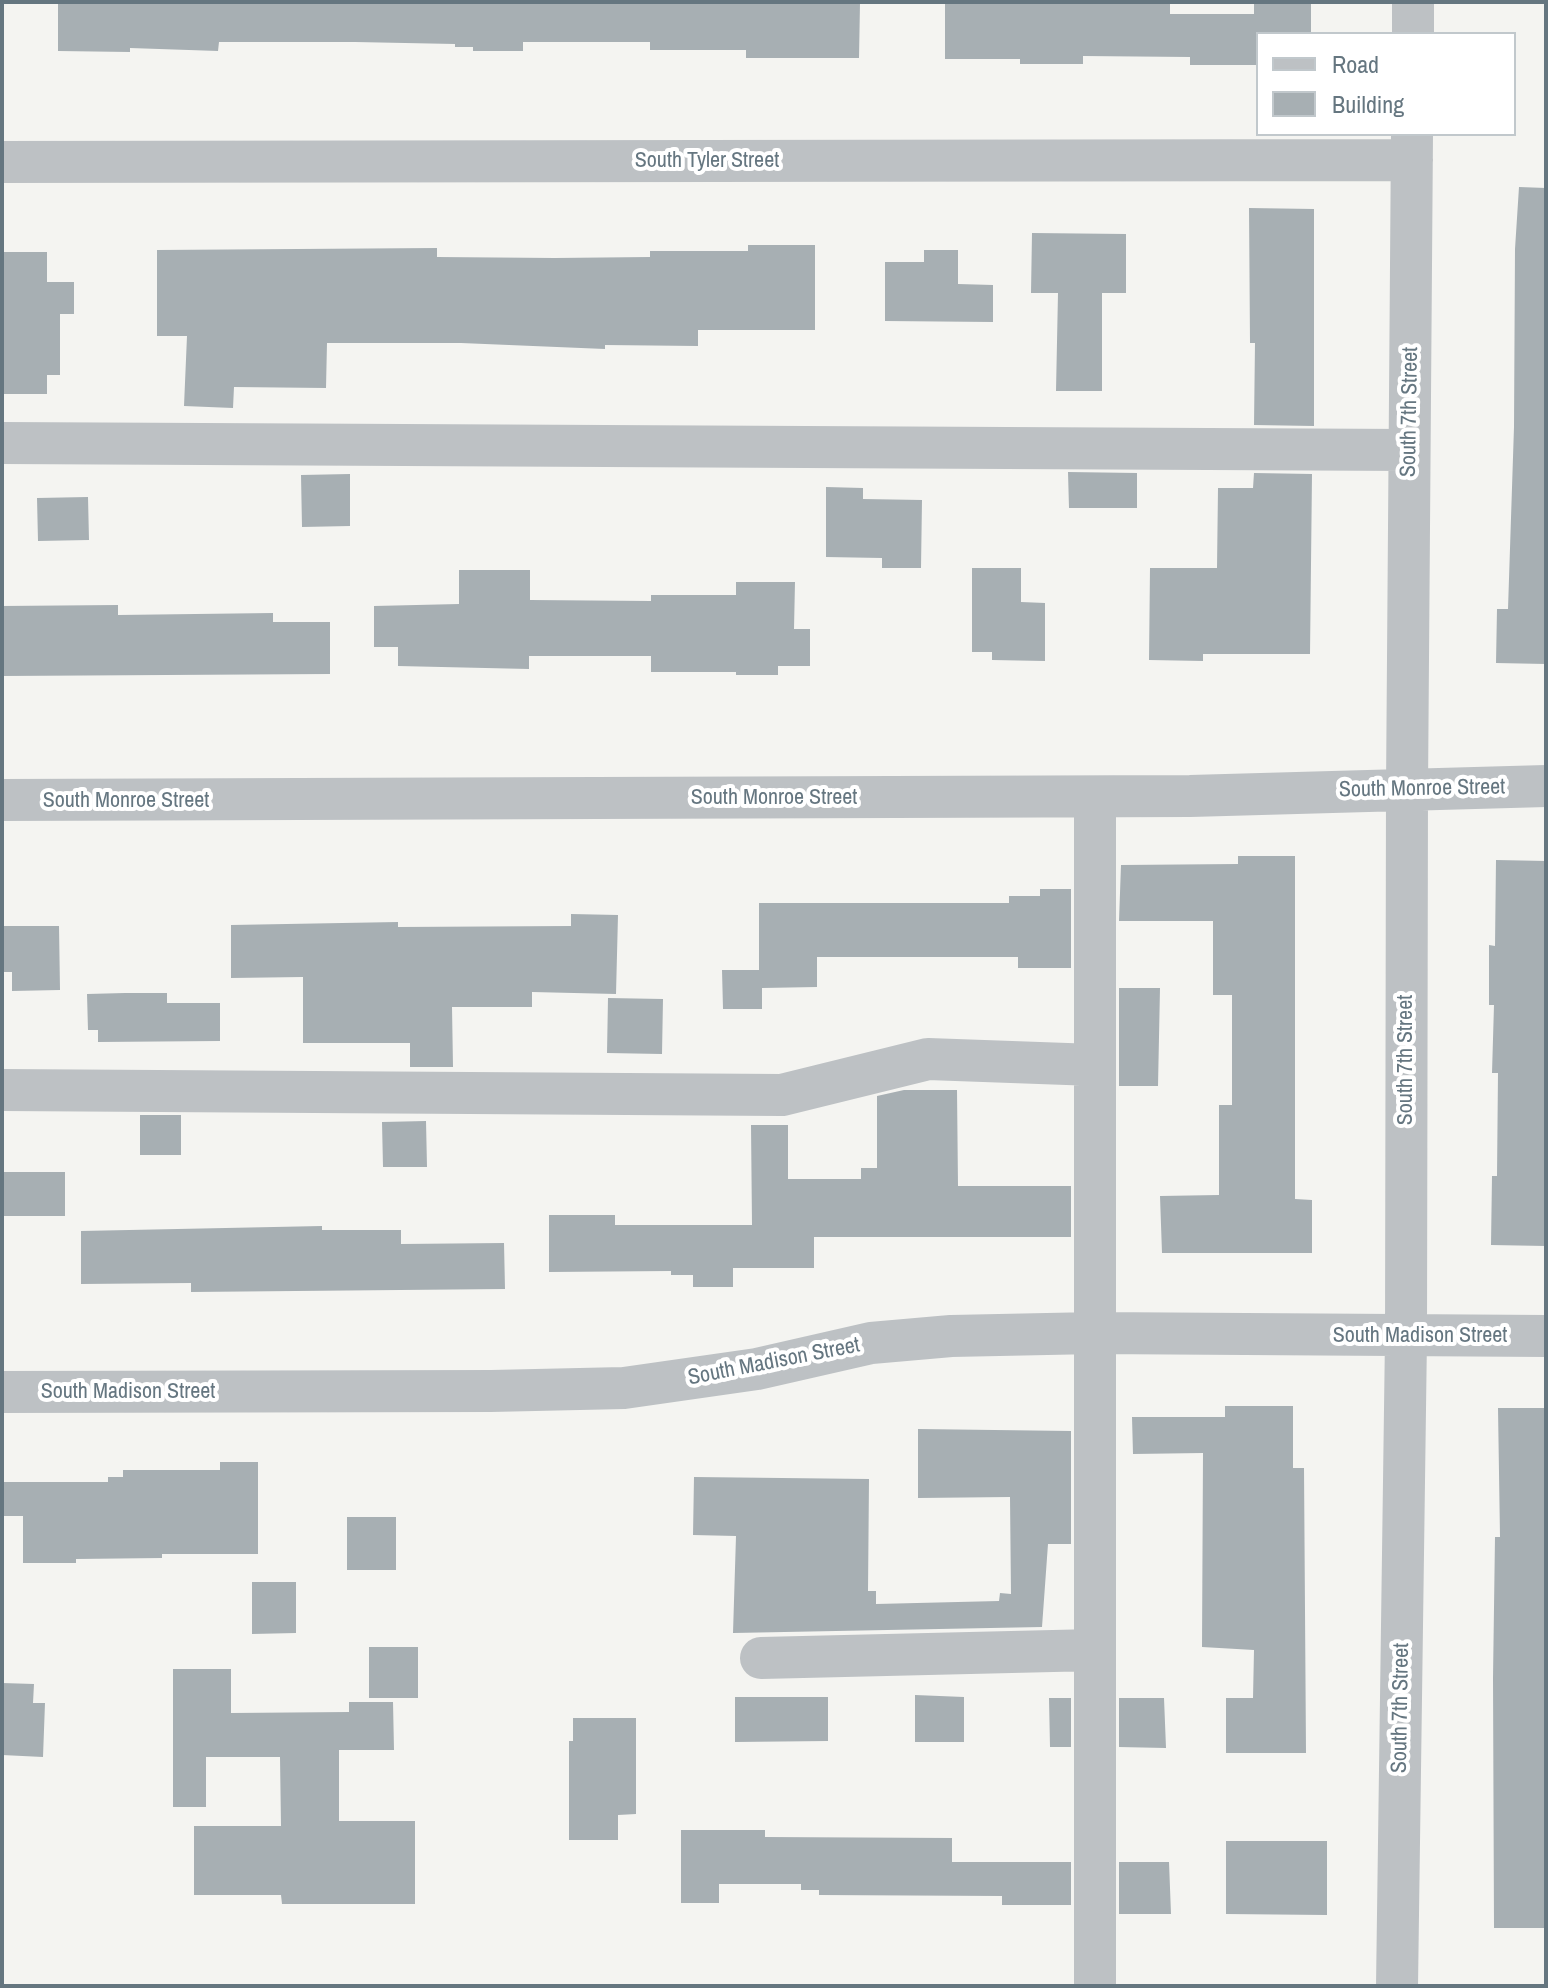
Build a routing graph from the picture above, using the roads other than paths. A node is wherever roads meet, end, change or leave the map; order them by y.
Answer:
1 (1413, 2) edge
2 (1413, 32) edge
3 (1412, 147) edge
4 (2, 162) edge
5 (2, 443) edge
6 (1409, 450) junction
7 (1546, 786) edge
8 (1407, 789) junction
9 (1095, 797) junction
10 (2, 800) edge
11 (1095, 1065) junction
12 (2, 1090) edge
13 (1095, 1333) junction
14 (1546, 1336) edge
15 (1406, 1337) junction
16 (2, 1392) edge
17 (1095, 1650) junction
18 (761, 1658) dead end
19 (1095, 1986) edge
20 (1397, 1986) edge

1 - 2 street
3 - 4 street, South Tyler Street
3 - 6 street, South 7th Street
5 - 6 street
6 - 8 street, South 7th Street
7 - 8 street, South Monroe Street
8 - 9 street, South Monroe Street
8 - 15 street, South 7th Street
9 - 10 street, South Monroe Street
9 - 11 street
11 - 12 street
11 - 13 street
13 - 15 street, South Madison Street
13 - 16 street, South Madison Street
13 - 17 street
14 - 15 street, South Madison Street
15 - 20 street, South 7th Street
17 - 18 street
17 - 19 street

